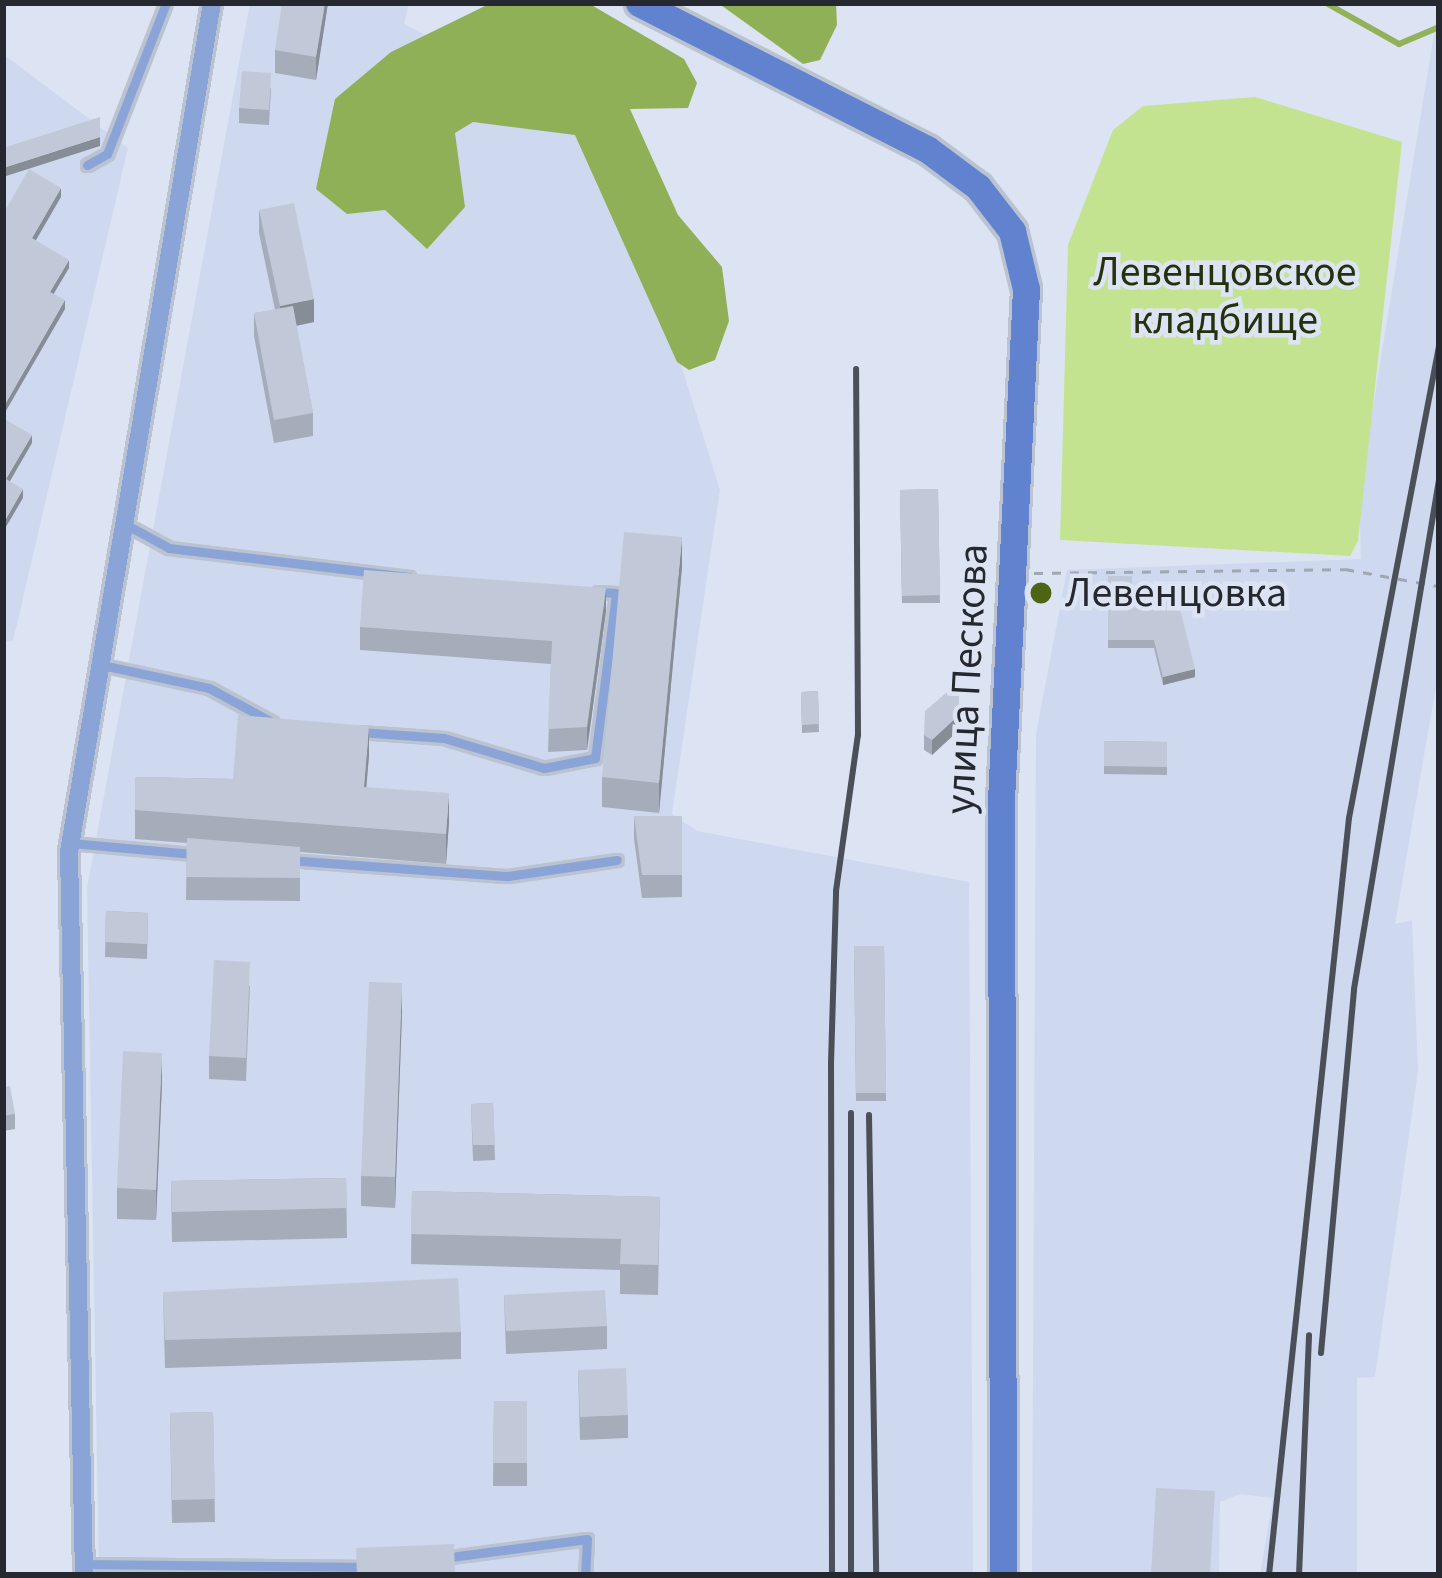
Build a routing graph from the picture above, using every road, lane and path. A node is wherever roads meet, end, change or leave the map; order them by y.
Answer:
1 (166, 3) edge
2 (212, 3) edge
3 (639, 3) edge
4 (87, 165) dead end
5 (123, 523) junction
6 (1015, 575) junction
7 (418, 582) edge
8 (1439, 586) edge
9 (572, 591) edge
10 (99, 664) junction
11 (282, 728) edge
12 (352, 732) edge
13 (70, 843) junction
14 (218, 853) edge
15 (261, 857) edge
16 (617, 860) dead end
17 (430, 1559) edge
18 (385, 1565) edge
19 (84, 1569) edge
20 (585, 1575) edge
21 (1003, 1575) edge

1 - 4 lane
2 - 5 street
3 - 6 street, улица Пескова
5 - 7 lane
5 - 10 street
6 - 8 path
6 - 21 street, улица Пескова
9 - 12 lane
10 - 11 lane
10 - 13 street
13 - 14 lane
13 - 19 street
15 - 16 lane
17 - 20 lane
18 - 19 lane

